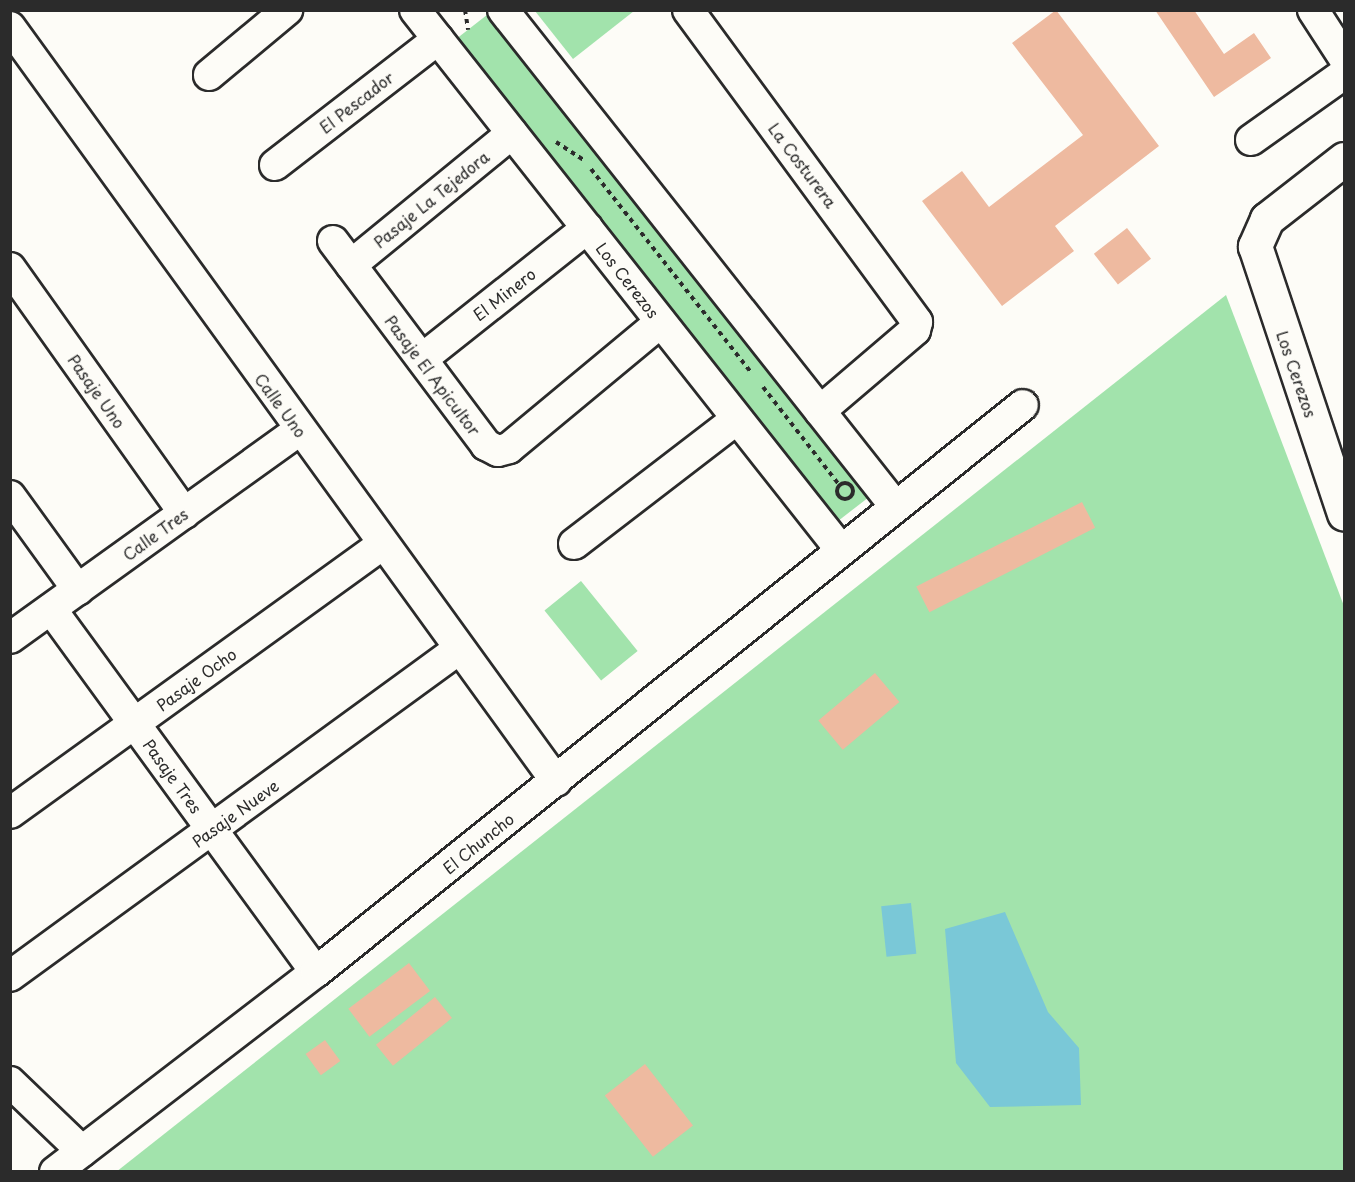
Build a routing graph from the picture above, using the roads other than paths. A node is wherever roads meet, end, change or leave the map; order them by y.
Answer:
1 (287, 10) edge
2 (415, 10) edge
3 (503, 10) edge
4 (688, 10) edge
5 (1313, 10) edge
6 (10, 27) edge
7 (438, 39) junction
8 (1344, 58) edge
9 (1344, 74) edge
10 (208, 75) dead end
11 (513, 133) junction
12 (1251, 140) dead end
13 (1344, 159) edge
14 (275, 165) dead end
15 (587, 228) junction
16 (333, 241) dead end
17 (351, 265) junction
18 (10, 268) edge
19 (661, 322) junction
20 (422, 359) junction
21 (1023, 405) dead end
22 (820, 411) junction
23 (738, 419) junction
24 (299, 430) junction
25 (10, 496) edge
26 (895, 506) junction
27 (184, 513) junction
28 (1344, 514) edge
29 (382, 544) junction
30 (574, 544) dead end
31 (841, 550) junction
32 (78, 590) junction
33 (51, 609) junction
34 (10, 638) edge
35 (459, 649) junction
36 (135, 723) junction
37 (556, 781) junction
38 (10, 813) edge
39 (212, 829) junction
40 (316, 972) junction
41 (10, 976) edge
42 (10, 1082) edge
43 (82, 1151) junction
44 (55, 1172) edge

1 - 10 street
2 - 7 street, Los Cerezos
3 - 22 street
4 - 22 street, La Costurera
5 - 8 street
6 - 24 street, Calle Uno
7 - 11 street, Los Cerezos
7 - 14 street, El Pescador
9 - 12 street
11 - 15 street, Los Cerezos
11 - 17 street, Pasaje La Tejedora
13 - 28 street, Los Cerezos
15 - 19 street, Los Cerezos
15 - 20 street, El Minero
16 - 17 street, Pasaje El Apicultor
17 - 20 street, Pasaje El Apicultor
18 - 27 street, Pasaje Uno
19 - 20 street, Pasaje El Apicultor
19 - 23 street, Los Cerezos
21 - 26 street, El Chuncho
22 - 26 street
23 - 30 street
23 - 31 street, Los Cerezos
24 - 27 street, Calle Tres
24 - 29 street, Calle Uno
25 - 32 street
26 - 31 street, El Chuncho
27 - 32 street, Calle Tres
29 - 35 street, Calle Uno
29 - 36 street, Pasaje Ocho
31 - 37 street, El Chuncho
32 - 33 street, Calle Tres
33 - 34 street, Calle Tres
33 - 36 street, Pasaje Tres
35 - 37 street, Calle Uno
35 - 39 street, Pasaje Nueve
36 - 38 street, Pasaje Ocho
36 - 39 street, Pasaje Tres
37 - 40 street, El Chuncho
39 - 40 street, Pasaje Tres
39 - 41 street, Pasaje Nueve
40 - 43 street, El Chuncho
42 - 43 street
43 - 44 street, El Chuncho

